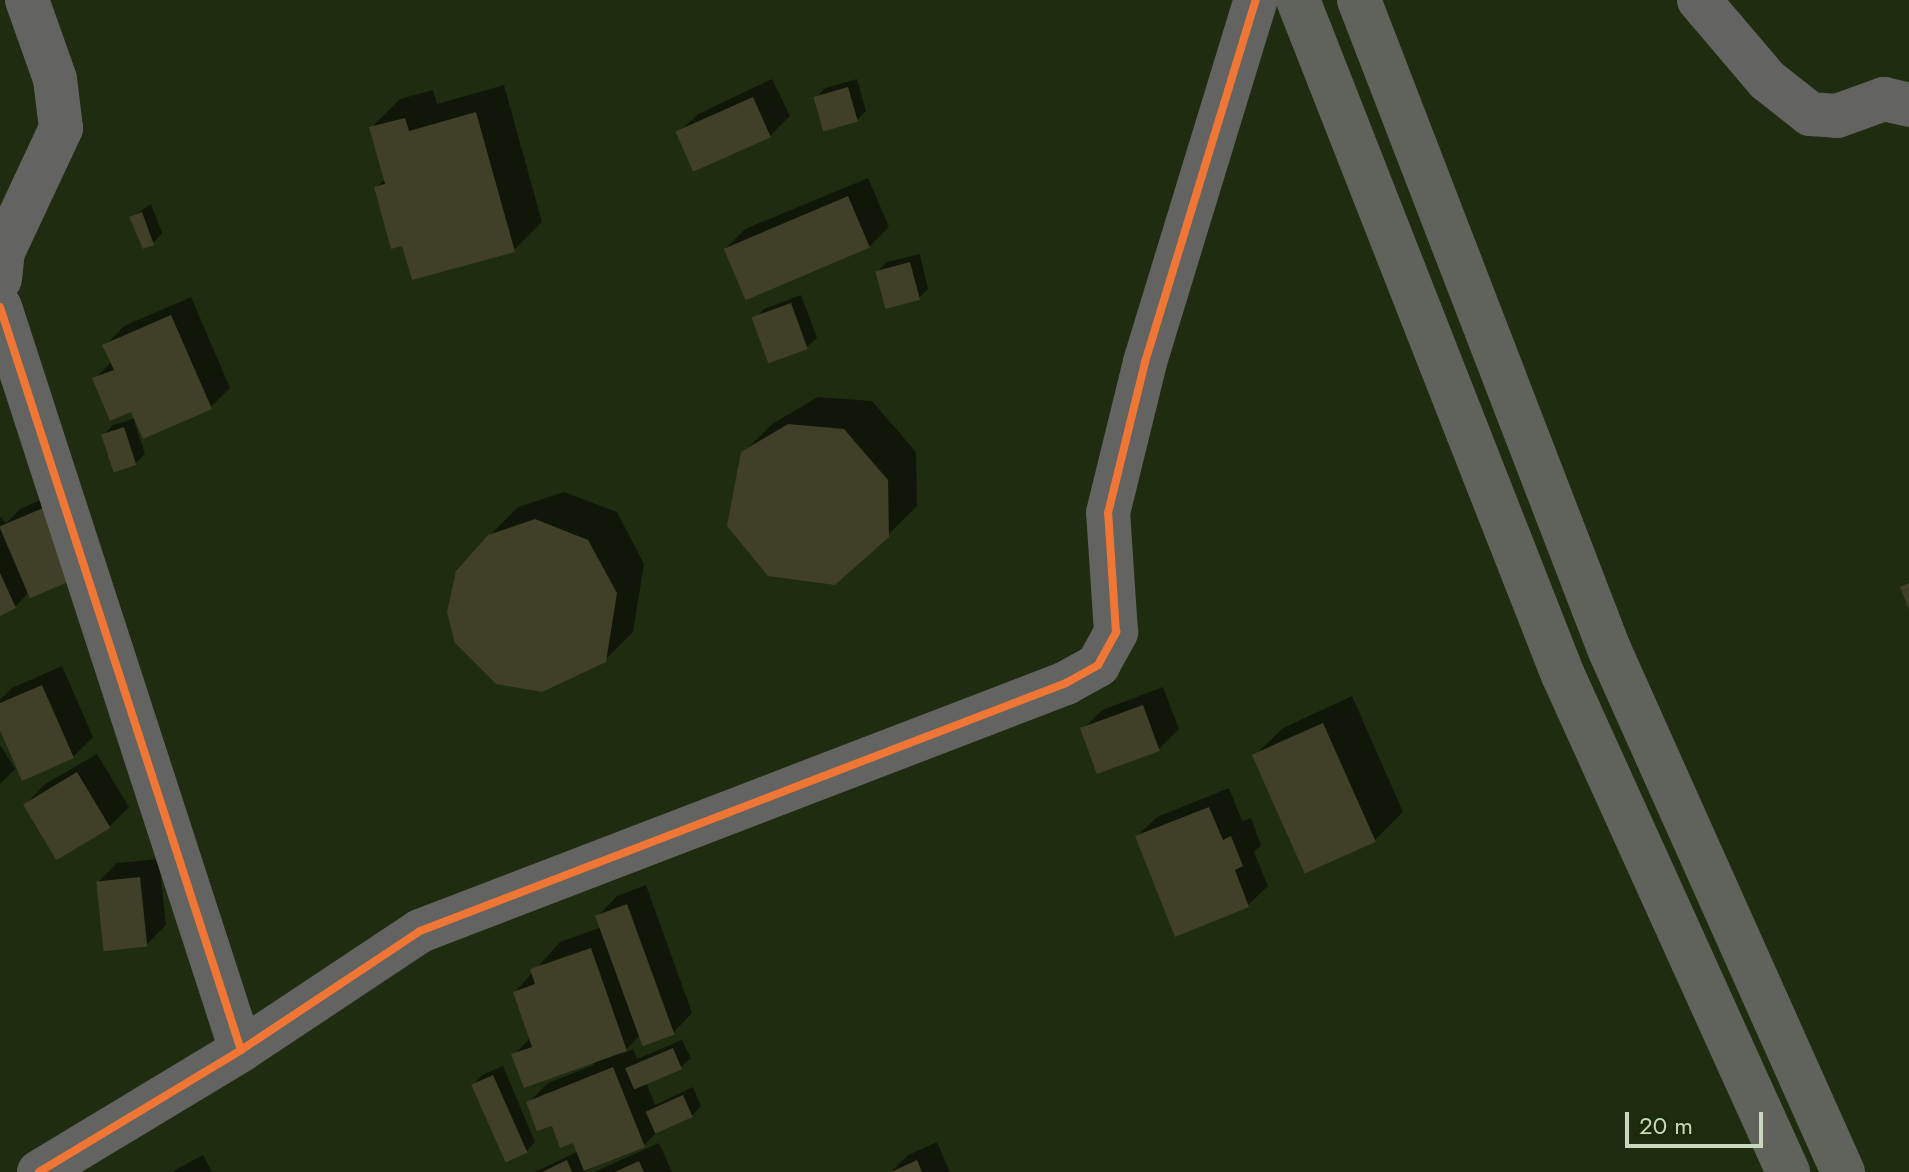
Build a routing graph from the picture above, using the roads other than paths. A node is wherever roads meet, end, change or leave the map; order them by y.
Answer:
1 (27, 0) edge
2 (1256, 0) edge
3 (1298, 0) edge
4 (1359, 0) edge
5 (1699, 0) edge
6 (1909, 105) edge
7 (0, 279) edge
8 (0, 307) edge
9 (241, 1050) junction
10 (39, 1172) edge
11 (1788, 1172) edge
12 (1843, 1172) edge

1 - 7 street
2 - 9 street
3 - 11 main road
4 - 12 main road
5 - 6 street
8 - 9 street
9 - 10 street

